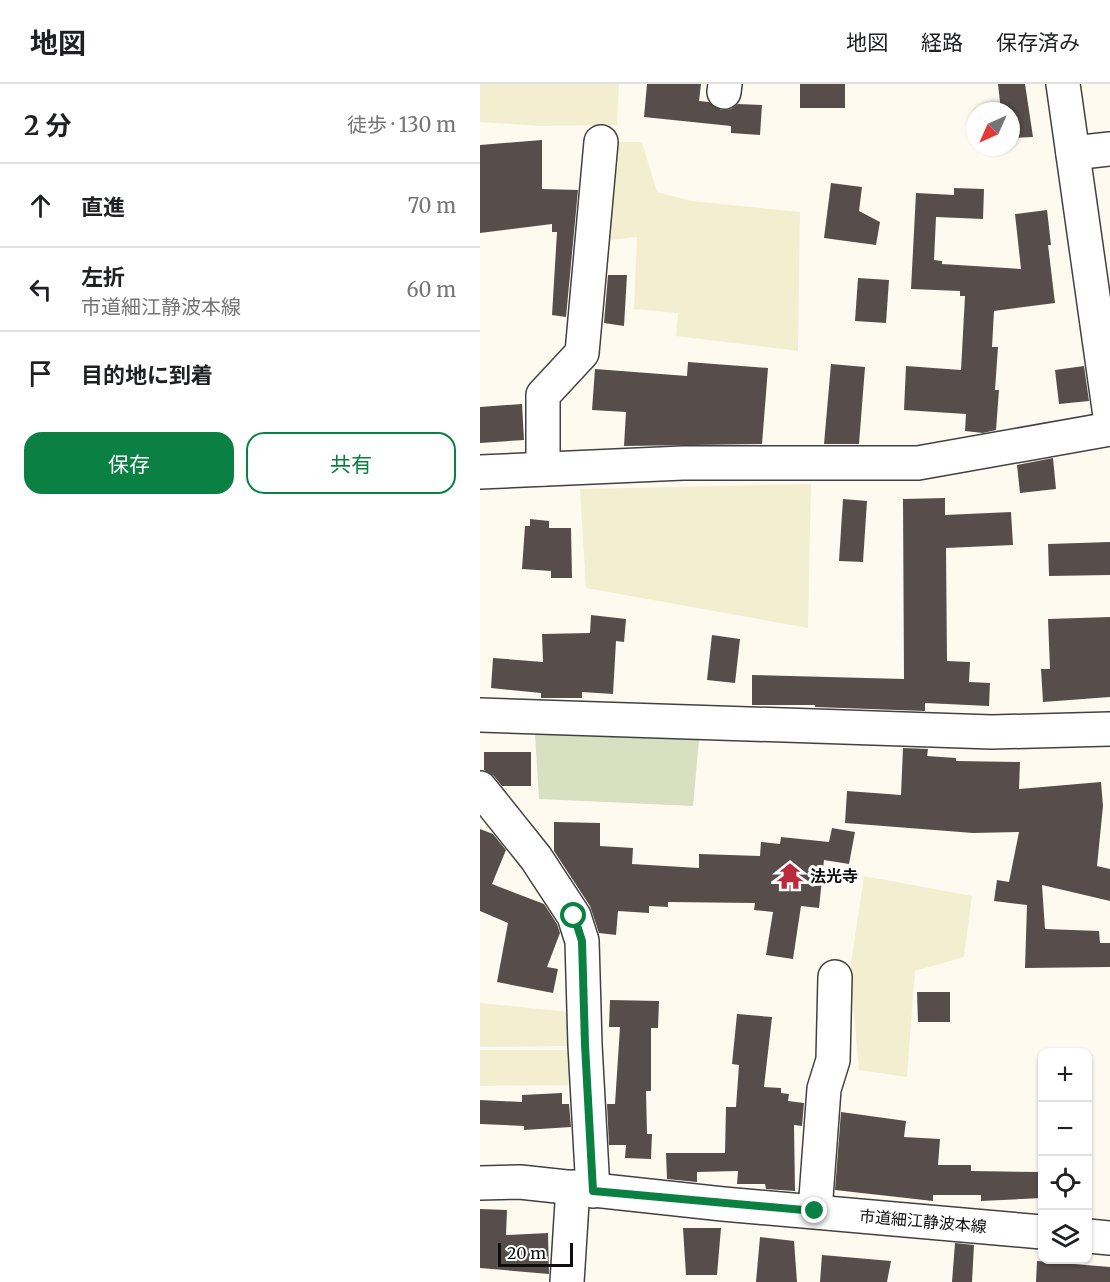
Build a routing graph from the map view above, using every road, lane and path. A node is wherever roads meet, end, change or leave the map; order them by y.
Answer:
1 (1063, 84) edge
2 (601, 142) dead end
3 (1110, 148) edge
4 (1073, 153) junction
5 (1110, 416) edge
6 (1110, 429) edge
7 (543, 469) junction
8 (480, 472) edge
9 (480, 715) edge
10 (1110, 729) edge
11 (480, 788) edge
12 (835, 977) dead end
13 (480, 1183) edge
14 (583, 1189) junction
15 (815, 1211) junction
16 (1038, 1232) edge
17 (1092, 1236) edge
18 (1110, 1238) edge
19 (567, 1282) edge

1 - 4 street
2 - 7 street
3 - 4 street
4 - 5 street
6 - 7 street
7 - 8 street
9 - 10 street
11 - 14 street
12 - 15 street
13 - 14 street, 市道細江静波本線
14 - 15 street, 市道細江静波本線
14 - 19 street
15 - 16 street, 市道細江静波本線
17 - 18 street

